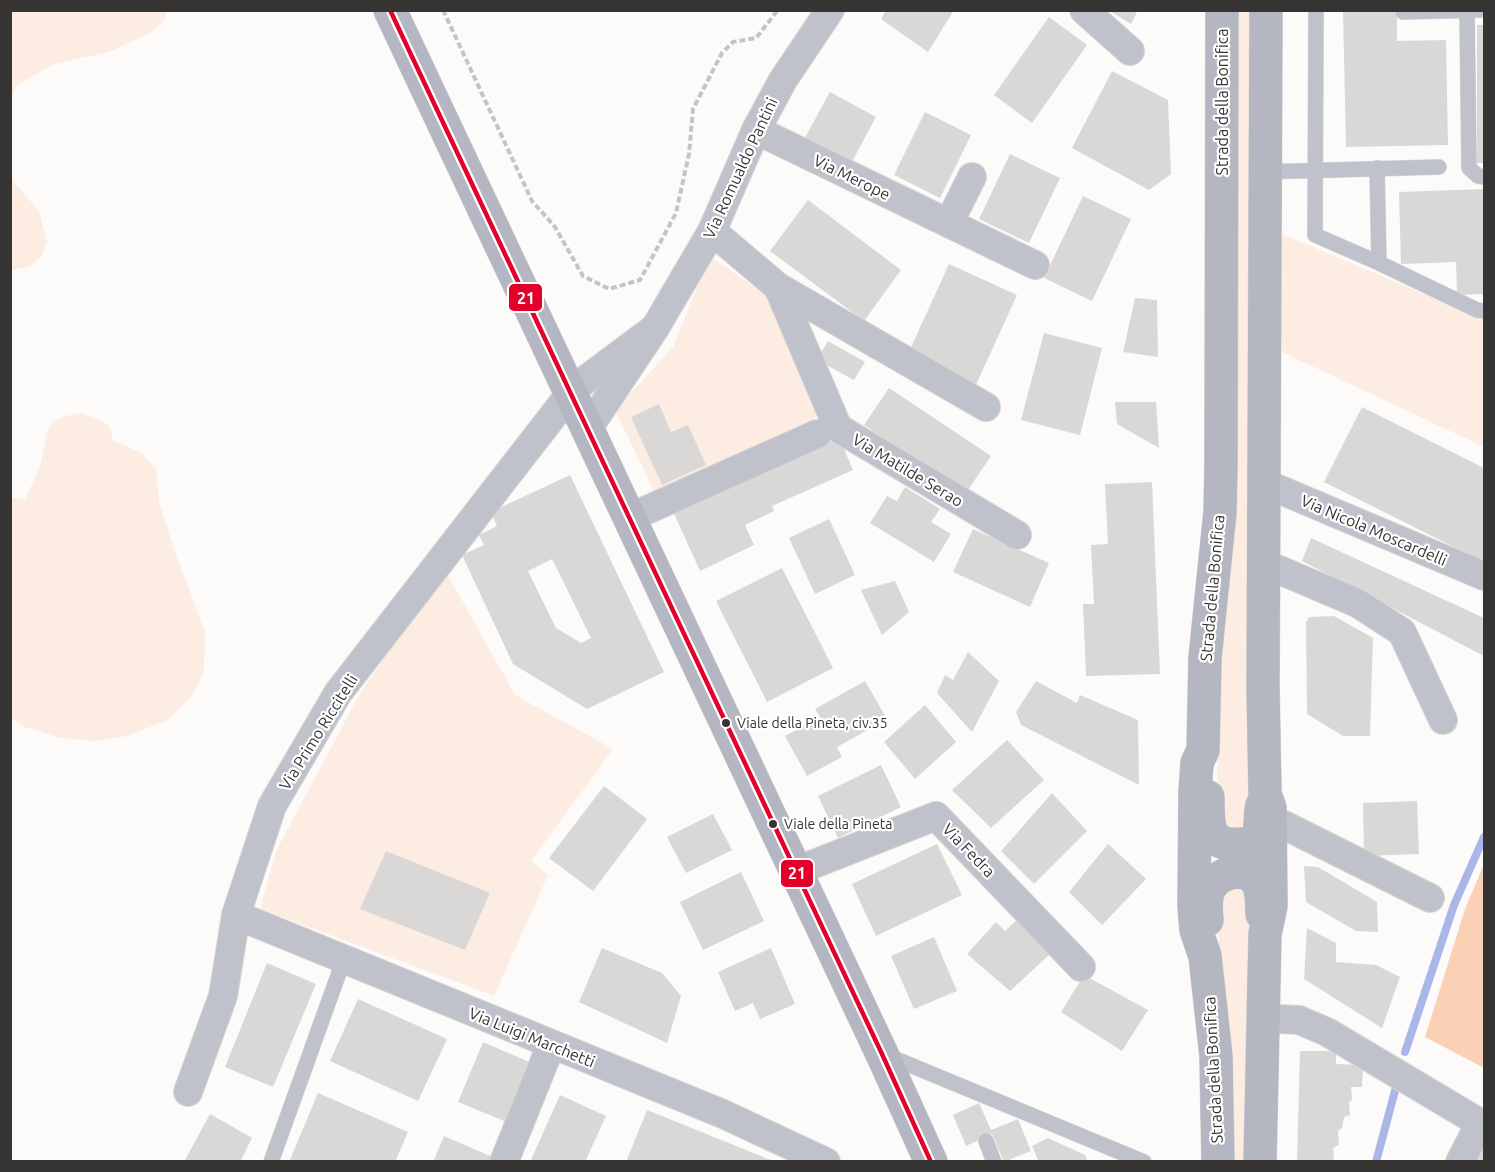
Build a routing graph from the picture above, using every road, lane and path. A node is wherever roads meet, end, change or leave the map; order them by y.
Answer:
1 (390, 10) edge
2 (443, 10) edge
3 (778, 10) edge
4 (830, 10) edge
5 (1084, 10) edge
6 (1222, 10) edge
7 (1266, 10) edge
8 (1316, 10) edge
9 (1480, 10) edge
10 (1467, 11) edge
11 (1403, 12) dead end
12 (1130, 51) dead end
13 (756, 130) junction
14 (1439, 167) dead end
15 (1377, 168) junction
16 (1315, 170) junction
17 (1264, 172) junction
18 (972, 177) dead end
19 (1485, 177) edge
20 (949, 223) junction
21 (712, 231) junction
22 (1379, 263) junction
23 (1035, 265) dead end
24 (778, 288) junction
25 (1485, 311) edge
26 (655, 328) junction
27 (570, 394) junction
28 (986, 407) dead end
29 (587, 430) junction
30 (817, 434) dead end
31 (1264, 483) junction
32 (629, 518) junction
33 (1017, 534) dead end
34 (1263, 563) junction
35 (1485, 576) edge
36 (1443, 720) dead end
37 (1203, 750) junction
38 (1268, 809) junction
39 (796, 871) junction
40 (1430, 898) dead end
41 (236, 915) junction
42 (1264, 934) junction
43 (1204, 956) junction
44 (344, 959) junction
45 (1081, 967) dead end
46 (1262, 1018) junction
47 (551, 1045) junction
48 (882, 1054) junction
49 (962, 1086) junction
50 (188, 1092) dead end
51 (997, 1101) junction
52 (970, 1104) dead end
53 (1004, 1118) dead end
54 (1482, 1123) edge
55 (986, 1141) dead end
56 (271, 1161) edge
57 (504, 1161) edge
58 (826, 1161) edge
59 (930, 1161) edge
60 (994, 1161) edge
61 (1144, 1161) edge
62 (1218, 1161) edge
63 (1260, 1161) edge
64 (1460, 1161) edge

1 - 27 main road
2 - 3 path
4 - 13 street, Via Romualdo Pantini
5 - 12 street
6 - 37 main road, Strada della Bonifica
7 - 17 main road
8 - 16 lane
9 - 10 lane
10 - 11 lane
10 - 19 lane
13 - 20 street, Via Merope
13 - 21 street, Via Romualdo Pantini
14 - 15 lane
15 - 16 lane
15 - 22 lane
16 - 17 lane
16 - 22 lane
17 - 31 main road
18 - 20 street
20 - 23 street, Via Merope
21 - 24 street, Via Matilde Serao
21 - 26 street, Via Romualdo Pantini
22 - 25 lane
24 - 28 street, Via Matilde Serao
24 - 33 street, Via Matilde Serao
26 - 27 street, Via Romualdo Pantini
26 - 29 street, Via Romualdo Pantini
27 - 29 main road
27 - 41 street, Via Primo Riccitelli
29 - 32 main road
30 - 32 street
31 - 34 main road
31 - 35 street, Via Nicola Moscardelli
32 - 39 main road
34 - 36 street
34 - 38 main road
37 - 38 main road
37 - 43 main road, Strada della Bonifica
38 - 40 street
38 - 42 main road
39 - 45 street, Via Fedra
39 - 48 main road
41 - 44 street, Via Luigi Marchetti
41 - 50 street, Via Primo Riccitelli
42 - 43 main road
42 - 46 main road
43 - 62 main road, Strada della Bonifica
44 - 47 street, Via Luigi Marchetti
44 - 56 lane
46 - 54 street
46 - 63 main road
47 - 57 street
47 - 58 street, Via Luigi Marchetti
48 - 49 lane
48 - 59 main road
49 - 51 lane
49 - 52 lane
51 - 53 lane
51 - 61 lane
54 - 64 street
55 - 60 lane

